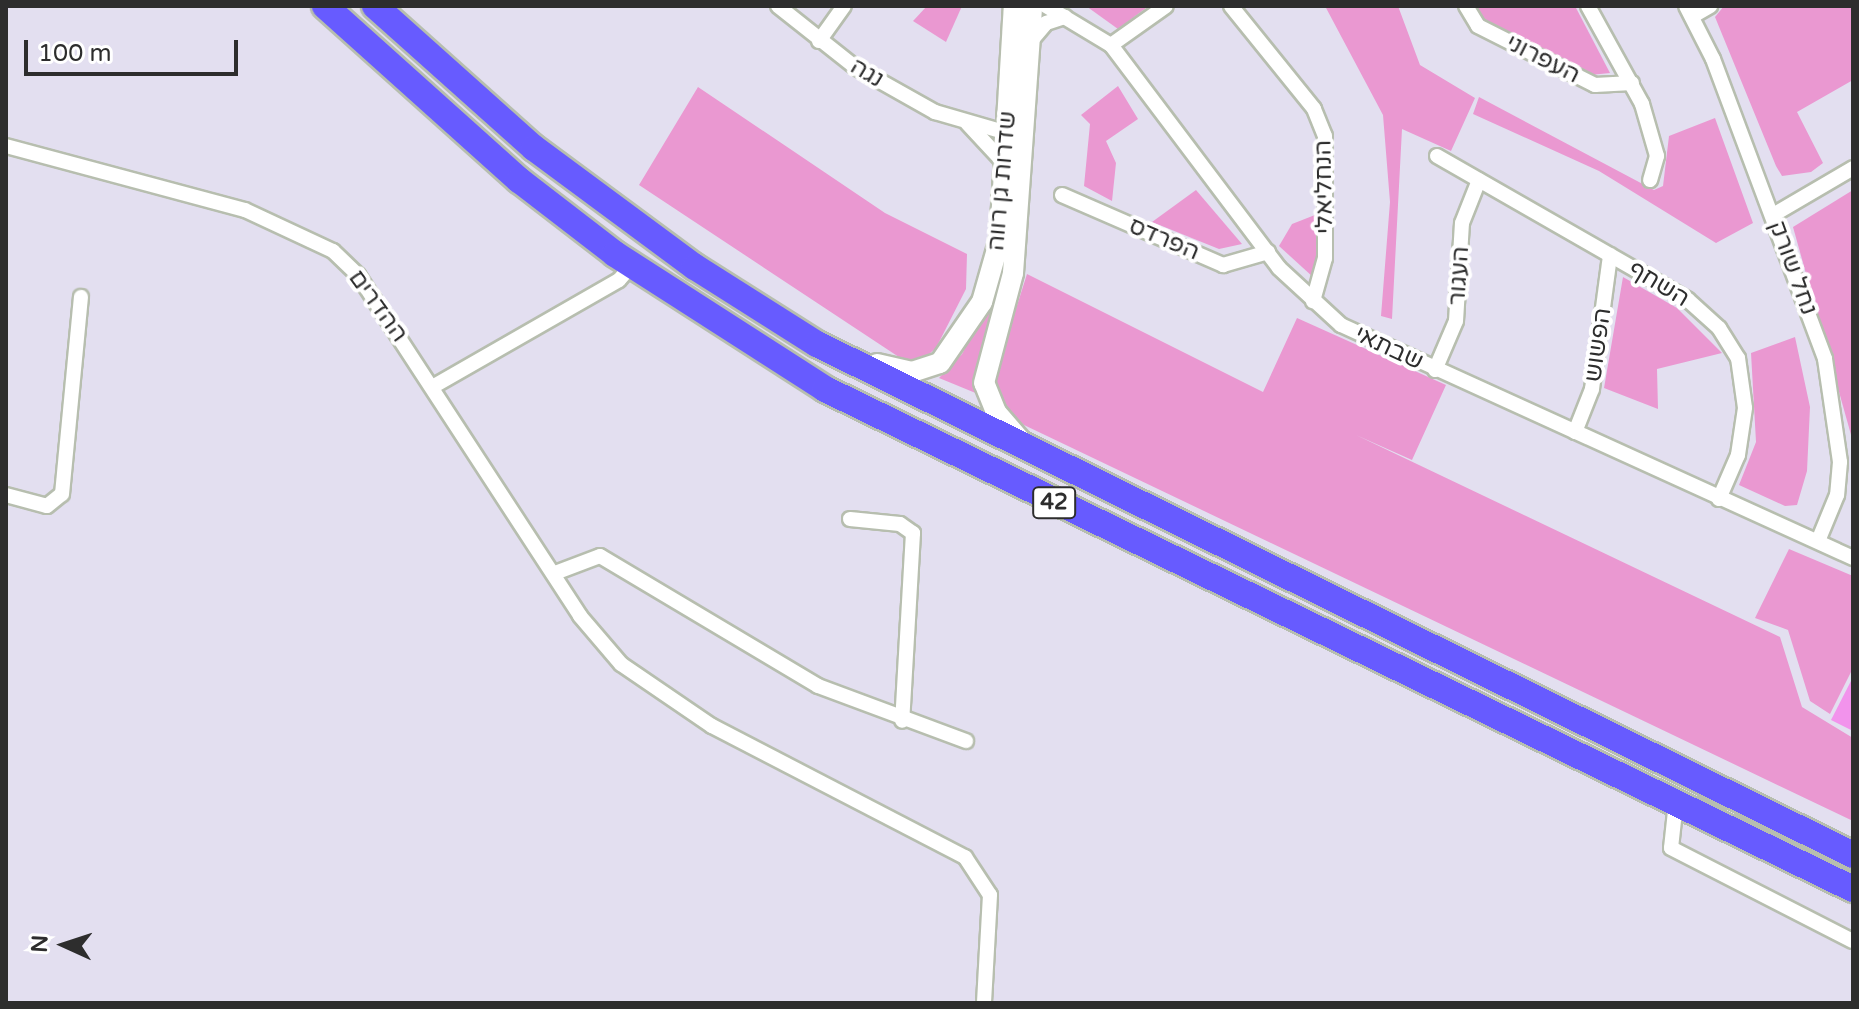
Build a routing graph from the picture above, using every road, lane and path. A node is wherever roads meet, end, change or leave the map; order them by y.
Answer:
1 (325, 6) edge
2 (375, 6) edge
3 (778, 6) edge
4 (844, 6) edge
5 (1014, 6) edge
6 (1032, 6) edge
7 (1046, 6) edge
8 (1166, 6) edge
9 (1231, 6) edge
10 (1466, 6) edge
11 (1588, 6) edge
12 (1710, 6) edge
13 (1689, 11) edge
14 (1065, 17) junction
15 (819, 41) junction
16 (1029, 45) junction
17 (1111, 45) junction
18 (1632, 83) junction
19 (967, 123) junction
20 (1007, 128) junction
21 (6, 146) edge
22 (1022, 151) junction
23 (1437, 156) dead end
24 (1005, 164) junction
25 (1853, 168) edge
26 (1479, 180) junction
27 (1650, 180) dead end
28 (1062, 195) dead end
29 (1773, 215) junction
30 (1268, 252) junction
31 (1610, 255) junction
32 (631, 266) junction
33 (81, 297) dead end
34 (1313, 301) junction
35 (825, 348) junction
36 (1435, 370) junction
37 (434, 386) junction
38 (1575, 432) junction
39 (1035, 456) junction
40 (6, 495) edge
41 (1719, 499) junction
42 (850, 519) dead end
43 (1818, 541) junction
44 (1853, 558) edge
45 (555, 573) junction
46 (902, 721) junction
47 (966, 741) dead end
48 (1676, 802) junction
49 (1853, 855) edge
50 (1853, 889) edge
51 (1853, 941) edge
52 (984, 1003) edge

1 - 32 highway, 42
2 - 35 highway, 42
3 - 15 street, נגה
4 - 15 street
5 - 20 street, שדרות גן רווה
6 - 16 street, שדרות גן רווה
7 - 14 street, שבתאי
8 - 17 street
9 - 34 street, הנחליאלי
10 - 18 street, העפרוני
11 - 18 street, העפרוני
12 - 13 street
13 - 29 street, נחל שורק
14 - 16 street
14 - 17 street, שבתאי
15 - 19 street, נגה
16 - 22 street, שדרות גן רווה
17 - 30 street, שבתאי
18 - 27 street, העפרוני
19 - 20 street, נגה
19 - 24 street, נגה
20 - 22 street
20 - 24 street, שדרות גן רווה
21 - 37 street, ההדרים
22 - 39 street, שדרות גן רווה
23 - 26 street, השחף
24 - 35 street, שדרות גן רווה
25 - 29 street
26 - 31 street, השחף
26 - 36 street, העגור
28 - 30 street, הפרדס
29 - 43 street, נחל שורק
30 - 34 street, שבתאי
31 - 38 street, הפשוש
31 - 41 street, השחף
32 - 37 street
32 - 48 highway, 42
33 - 40 street
34 - 36 street, שבתאי
35 - 39 highway, 42
36 - 38 street, שבתאי
37 - 45 street, ההדרים
38 - 41 street, שבתאי
39 - 49 highway, 42
41 - 43 street, שבתאי
42 - 46 street
43 - 44 street, שבתאי
45 - 46 street
45 - 52 street, ההדרים
46 - 47 street
48 - 50 highway, 42
48 - 51 street

